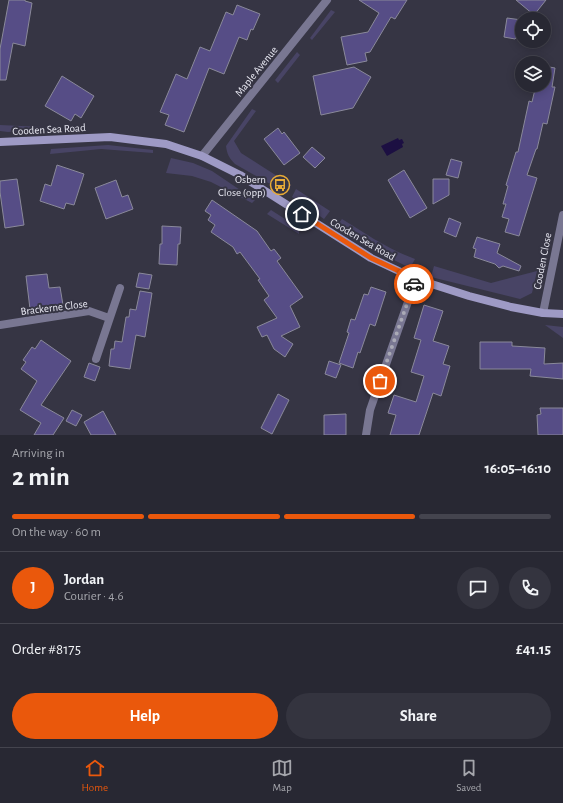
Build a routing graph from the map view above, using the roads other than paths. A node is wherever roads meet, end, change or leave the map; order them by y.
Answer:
1 (327, 0) edge
2 (0, 142) edge
3 (202, 156) junction
4 (563, 215) edge
5 (416, 279) junction
6 (120, 288) dead end
7 (543, 313) junction
8 (563, 314) edge
9 (109, 318) junction
10 (0, 325) edge
11 (96, 359) dead end
12 (366, 435) edge

1 - 3 street, Maple Avenue
2 - 3 main road, Cooden Sea Road
3 - 5 main road, Cooden Sea Road
4 - 7 street, Cooden Close
5 - 7 main road, Cooden Sea Road
5 - 12 street
6 - 9 street
7 - 8 main road, Cooden Sea Road
9 - 10 street, Brackerne Close
9 - 11 street

